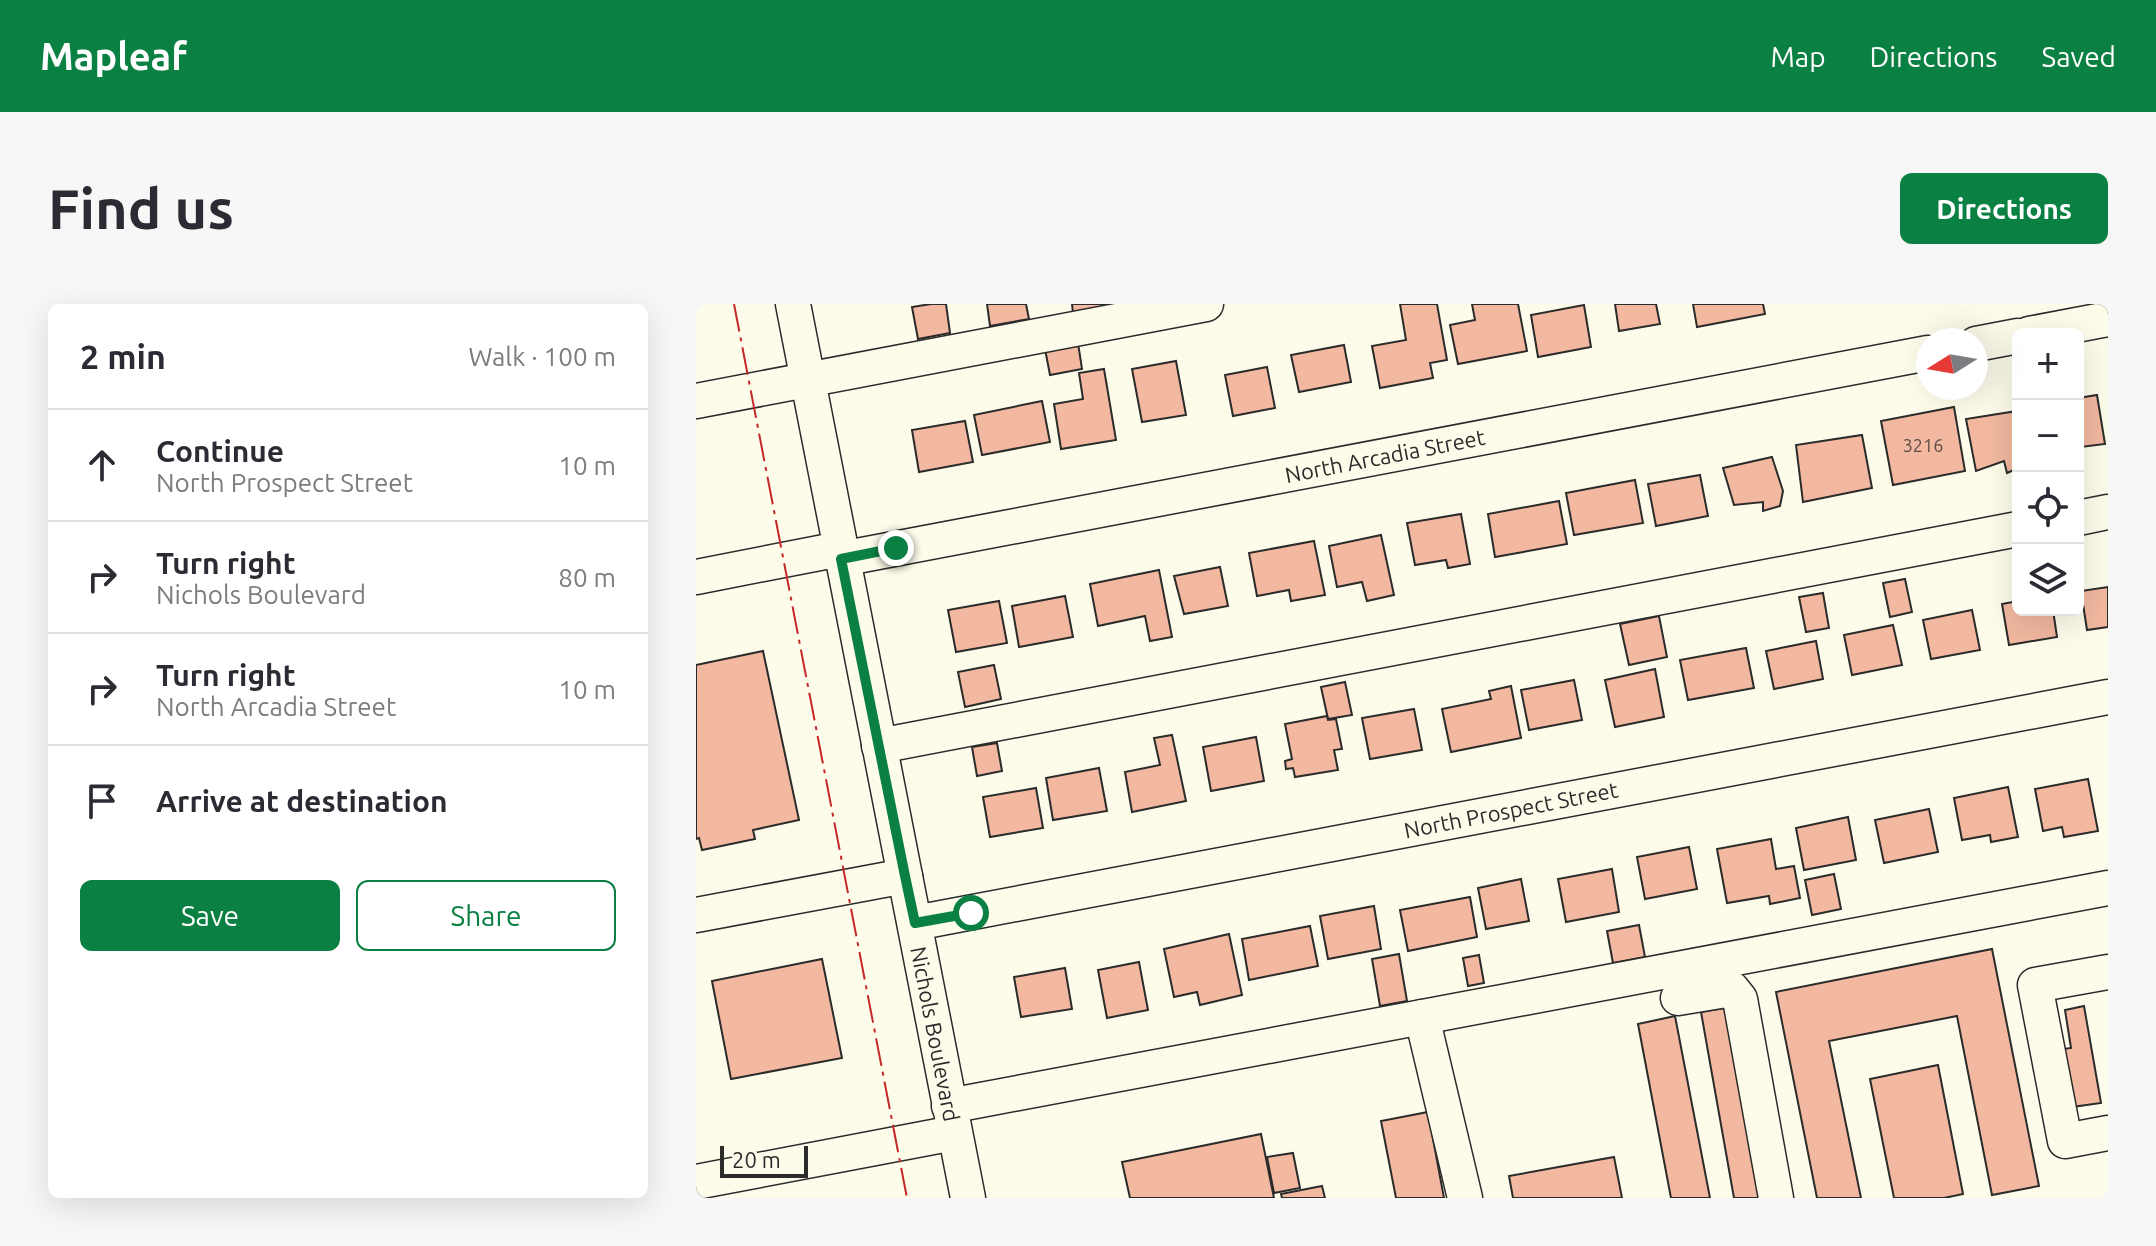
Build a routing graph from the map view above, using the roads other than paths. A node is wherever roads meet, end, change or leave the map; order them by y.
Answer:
1 (793, 304) edge
2 (1206, 304) edge
3 (2108, 319) edge
4 (2061, 328) edge
5 (2012, 337) edge
6 (1988, 342) edge
7 (1916, 355) edge
8 (807, 378) junction
9 (696, 401) edge
10 (2108, 512) edge
11 (2084, 517) edge
12 (2012, 530) edge
13 (840, 554) junction
14 (696, 577) edge
15 (2108, 697) edge
16 (879, 746) junction
17 (905, 876) junction
18 (2108, 888) edge
19 (696, 915) edge
20 (915, 923) junction
21 (2108, 972) edge
22 (1678, 998) dead end
23 (1422, 1017) junction
24 (952, 1120) junction
25 (2108, 1133) edge
26 (696, 1182) edge
27 (968, 1198) edge
28 (1465, 1198) edge
29 (1776, 1198) edge

1 - 8 street, Nichols Boulevard
2 - 8 street
3 - 4 street
5 - 6 street
7 - 13 street, North Arcadia Street
8 - 9 street
8 - 13 street, Nichols Boulevard
10 - 11 street
12 - 16 street
13 - 14 street, North Arcadia Street
13 - 16 street, Nichols Boulevard
15 - 20 street, North Prospect Street
16 - 17 street, Nichols Boulevard
17 - 19 street
17 - 20 street, Nichols Boulevard
18 - 23 street
20 - 24 street, Nichols Boulevard
21 - 25 street
22 - 29 street
23 - 24 street
23 - 28 street
24 - 26 street
24 - 27 street, Nichols Boulevard

